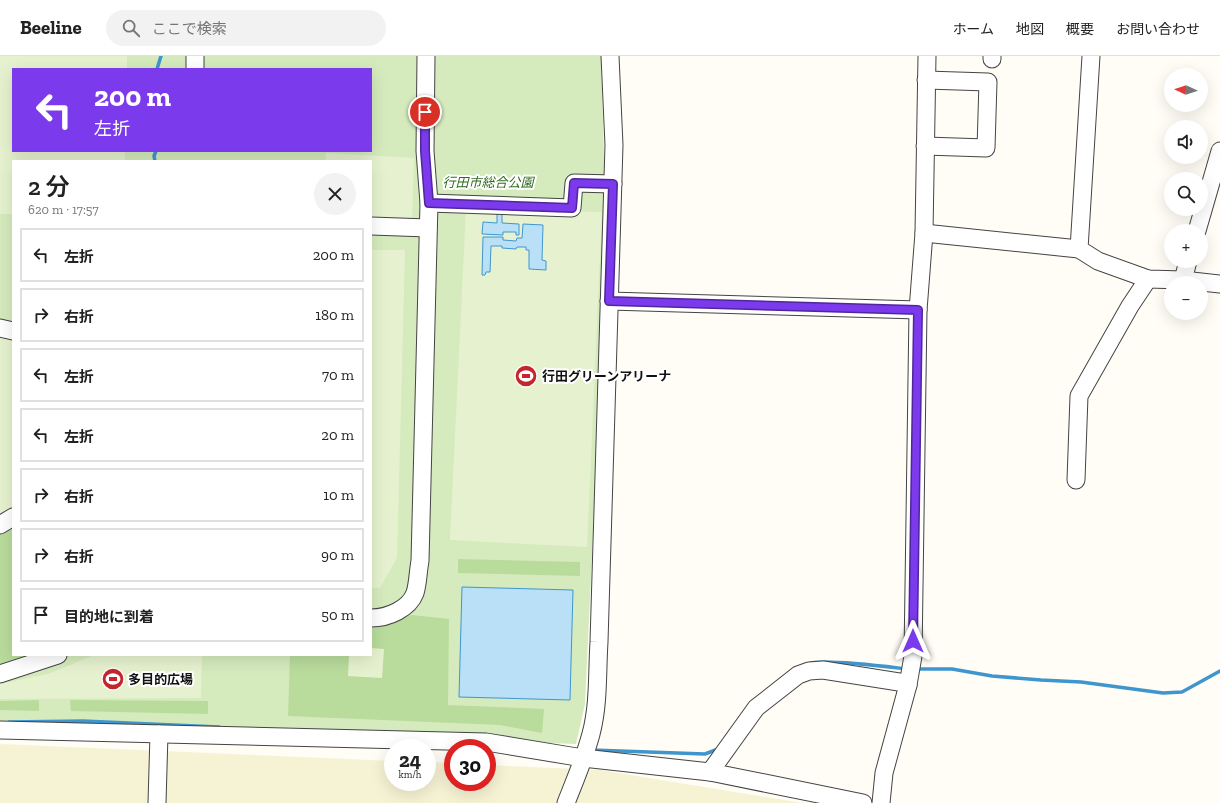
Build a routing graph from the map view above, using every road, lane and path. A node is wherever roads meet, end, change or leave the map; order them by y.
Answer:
1 (195, 56) edge
2 (426, 56) edge
3 (610, 56) edge
4 (927, 56) edge
5 (1091, 56) edge
6 (195, 68) edge
7 (926, 80) junction
8 (925, 146) junction
9 (1220, 151) edge
10 (613, 184) junction
11 (429, 203) junction
12 (1199, 224) edge
13 (372, 226) edge
14 (428, 228) junction
15 (924, 233) junction
16 (1079, 249) junction
17 (1148, 279) junction
18 (1164, 279) edge
19 (1208, 283) edge
20 (1220, 284) edge
21 (609, 301) junction
22 (918, 310) junction
23 (0, 328) edge
24 (12, 331) edge
25 (1076, 480) dead end
26 (12, 518) edge
27 (0, 525) edge
28 (372, 618) edge
29 (55, 656) edge
30 (0, 674) edge
31 (908, 684) junction
32 (0, 730) edge
33 (159, 734) junction
34 (583, 758) junction
35 (710, 772) junction
36 (157, 803) edge
37 (566, 803) edge
38 (862, 803) edge
39 (880, 803) edge

1 - 6 street
2 - 11 street
3 - 10 street
4 - 7 street
5 - 16 street
7 - 8 street
7 - 8 street
8 - 15 street
9 - 12 street
10 - 11 street
10 - 21 street
11 - 14 street
13 - 14 street
14 - 28 street
15 - 16 street
15 - 22 street
16 - 17 street
17 - 18 street
17 - 25 street
19 - 20 street
21 - 22 street
21 - 34 street
22 - 31 street
23 - 24 street
26 - 27 street
29 - 30 street
31 - 35 street
31 - 39 street
32 - 33 street
33 - 34 street
33 - 36 street
34 - 35 street
34 - 37 street
35 - 38 street

